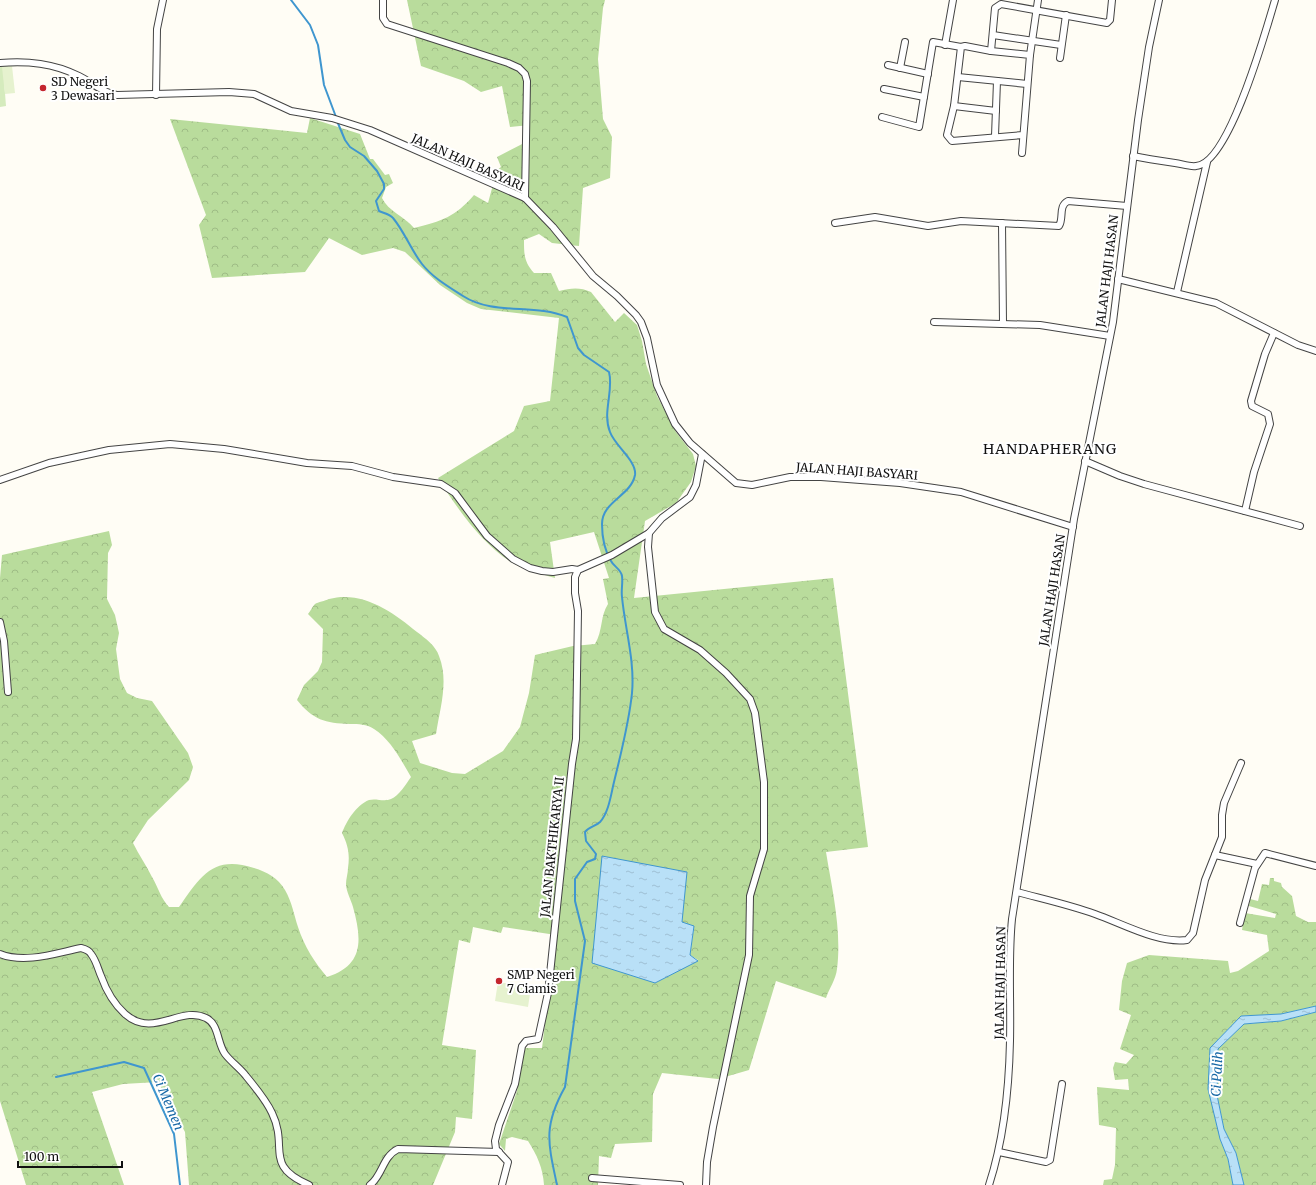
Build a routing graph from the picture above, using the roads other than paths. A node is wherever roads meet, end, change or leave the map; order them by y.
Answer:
1 (163, 0) edge
2 (383, 0) edge
3 (953, 0) edge
4 (1038, 0) edge
5 (1112, 0) edge
6 (1159, 0) edge
7 (1275, 0) edge
8 (1036, 10) junction
9 (1066, 15) junction
10 (993, 35) junction
11 (1031, 40) junction
12 (905, 42) dead end
13 (946, 45) junction
14 (1061, 45) junction
15 (961, 47) junction
16 (990, 51) junction
17 (1030, 55) junction
18 (1060, 58) dead end
19 (0, 63) edge
20 (888, 65) dead end
21 (900, 68) junction
22 (928, 74) junction
23 (958, 77) junction
24 (997, 81) junction
25 (1027, 84) junction
26 (884, 88) dead end
27 (156, 95) junction
28 (924, 97) junction
29 (954, 106) junction
30 (996, 111) junction
31 (882, 117) dead end
32 (1023, 135) junction
33 (995, 136) junction
34 (1022, 153) dead end
35 (1133, 156) junction
36 (1207, 162) junction
37 (525, 198) junction
38 (1127, 206) junction
39 (835, 223) dead end
40 (1002, 223) junction
41 (1118, 279) junction
42 (1177, 292) junction
43 (934, 322) dead end
44 (1003, 323) junction
45 (1274, 333) junction
46 (1110, 336) junction
47 (1316, 351) edge
48 (702, 454) junction
49 (1085, 462) junction
50 (0, 480) edge
51 (1245, 511) junction
52 (1300, 526) dead end
53 (1073, 527) junction
54 (649, 533) junction
55 (578, 570) junction
56 (0, 622) edge
57 (8, 692) dead end
58 (1241, 763) dead end
59 (1215, 855) junction
60 (1257, 864) junction
61 (1316, 866) edge
62 (1017, 892) junction
63 (1240, 923) dead end
64 (0, 954) edge
65 (1062, 1084) dead end
66 (498, 1152) junction
67 (999, 1152) junction
68 (592, 1178) dead end
69 (614, 1182) edge
70 (309, 1185) edge
71 (370, 1185) edge
72 (502, 1185) edge
73 (680, 1185) edge
74 (706, 1185) edge
75 (989, 1185) edge

1 - 27 street
2 - 37 street
3 - 13 street
4 - 8 street
5 - 9 street
6 - 35 street, JALAN HAJI HASAN
7 - 36 street
8 - 9 street
8 - 10 street
8 - 11 street
9 - 14 street
10 - 11 street
10 - 16 street
11 - 14 street
11 - 17 street
12 - 21 street
13 - 15 street
13 - 22 street
14 - 18 street
15 - 16 street
15 - 23 street
16 - 17 street
17 - 25 street
19 - 27 street, JALAN HAJI BASYARI
20 - 21 street
21 - 22 street
22 - 28 street
23 - 24 street
23 - 29 street
24 - 25 street
24 - 30 street
25 - 32 street
26 - 28 street
27 - 37 street, JALAN HAJI BASYARI
28 - 31 street
29 - 30 street
29 - 33 street
30 - 33 street
32 - 33 street
32 - 34 street
35 - 36 street
35 - 38 street, JALAN HAJI HASAN
36 - 42 street
37 - 48 street, JALAN HAJI BASYARI
38 - 40 street
38 - 41 street, JALAN HAJI HASAN
39 - 40 street
40 - 44 street
41 - 42 street
41 - 46 street, JALAN HAJI HASAN
42 - 45 street
43 - 44 street
44 - 46 street
45 - 47 street
45 - 51 street
46 - 49 street, JALAN HAJI HASAN
48 - 53 street, JALAN HAJI BASYARI
48 - 54 street
49 - 51 street
49 - 53 street, JALAN HAJI HASAN
50 - 55 street
51 - 52 street
53 - 62 street, JALAN HAJI HASAN
54 - 55 street
54 - 74 street
55 - 66 street, JALAN BAKTHIKARYA II
56 - 57 street
58 - 59 street
59 - 60 street
59 - 62 street
60 - 61 street
60 - 63 street
62 - 67 street, JALAN HAJI HASAN
64 - 70 street
65 - 67 street
66 - 71 street
66 - 72 street, JALAN BAKTHIKARYA II
67 - 75 street, JALAN HAJI HASAN
68 - 69 street
69 - 73 street

